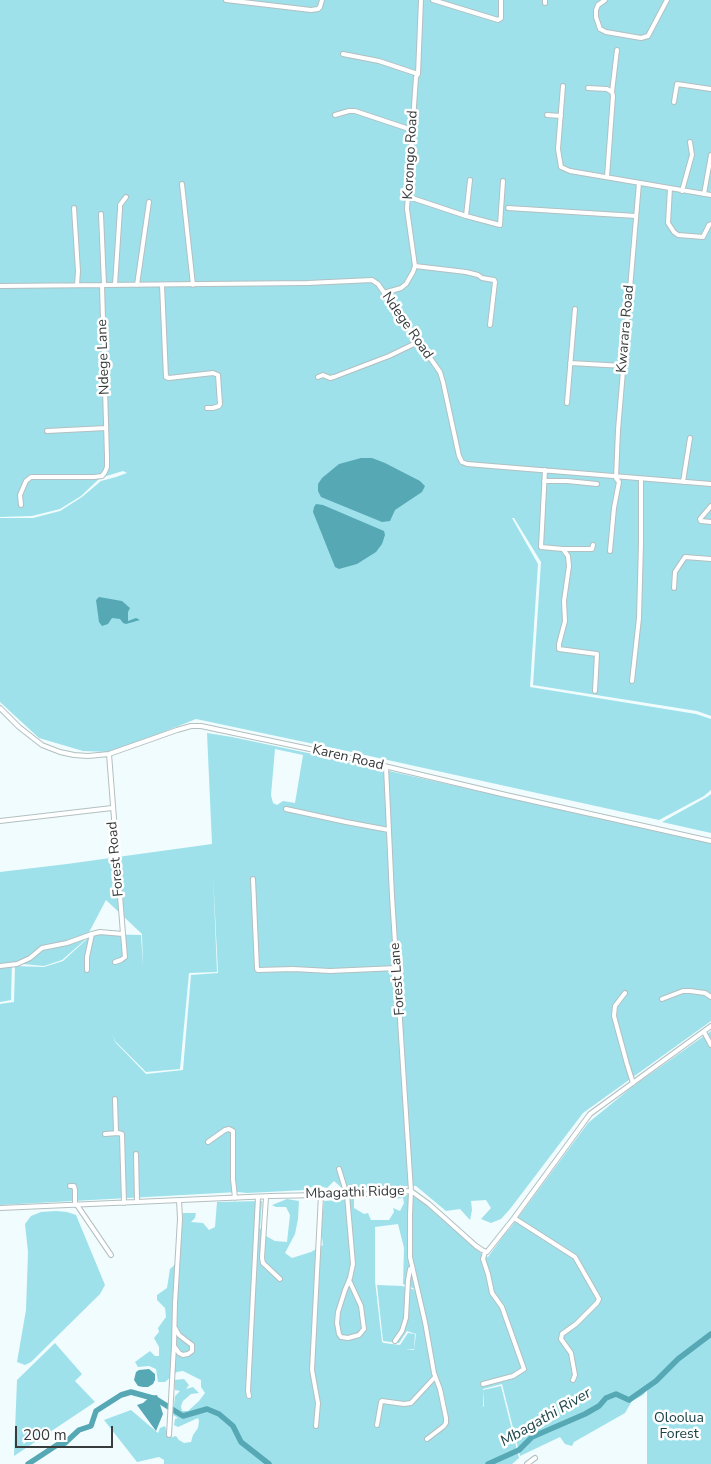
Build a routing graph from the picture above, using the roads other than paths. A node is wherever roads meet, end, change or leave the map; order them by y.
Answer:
1 (226, 0) edge
2 (322, 0) edge
3 (421, 0) edge
4 (432, 0) edge
5 (501, 0) edge
6 (605, 0) edge
7 (667, 0) edge
8 (617, 50) dead end
9 (343, 54) dead end
10 (418, 74) junction
11 (563, 86) dead end
12 (588, 88) dead end
13 (711, 89) edge
14 (612, 92) junction
15 (674, 102) dead end
16 (336, 115) dead end
17 (547, 115) dead end
18 (561, 116) junction
19 (412, 130) junction
20 (690, 142) dead end
21 (711, 155) edge
22 (607, 177) junction
23 (470, 180) dead end
24 (503, 182) dead end
25 (639, 183) junction
26 (182, 184) dead end
27 (670, 188) junction
28 (682, 191) junction
29 (704, 194) junction
30 (711, 195) edge
31 (126, 197) dead end
32 (409, 197) junction
33 (149, 202) dead end
34 (74, 208) dead end
35 (508, 208) dead end
36 (101, 214) dead end
37 (466, 216) junction
38 (636, 216) junction
39 (711, 224) edge
40 (414, 266) junction
41 (103, 285) junction
42 (115, 285) junction
43 (137, 285) junction
44 (162, 285) junction
45 (193, 285) junction
46 (0, 286) edge
47 (77, 286) junction
48 (384, 293) junction
49 (574, 309) dead end
50 (490, 325) dead end
51 (418, 342) junction
52 (570, 363) junction
53 (624, 366) junction
54 (318, 377) dead end
55 (567, 403) dead end
56 (207, 408) dead end
57 (106, 428) junction
58 (47, 431) dead end
59 (690, 438) dead end
60 (545, 470) junction
61 (617, 476) junction
62 (640, 478) junction
63 (544, 481) junction
64 (683, 482) junction
65 (597, 484) dead end
66 (711, 484) edge
67 (21, 504) dead end
68 (711, 506) edge
69 (711, 522) edge
70 (594, 545) dead end
71 (563, 549) junction
72 (610, 551) dead end
73 (711, 559) edge
74 (674, 588) dead end
75 (632, 680) dead end
76 (595, 691) dead end
77 (0, 708) edge
78 (109, 754) junction
79 (386, 767) junction
80 (112, 808) junction
81 (286, 808) dead end
82 (0, 822) edge
83 (389, 830) junction
84 (711, 841) edge
85 (253, 879) dead end
86 (92, 934) junction
87 (123, 934) junction
88 (115, 962) dead end
89 (0, 966) edge
90 (397, 968) junction
91 (87, 970) dead end
92 (625, 993) dead end
93 (711, 997) edge
94 (662, 999) dead end
95 (711, 1026) edge
96 (704, 1032) junction
97 (711, 1045) edge
98 (633, 1083) junction
99 (115, 1099) dead end
100 (116, 1133) junction
101 (105, 1134) dead end
102 (208, 1142) dead end
103 (136, 1154) dead end
104 (339, 1169) dead end
105 (70, 1186) dead end
106 (411, 1191) junction
107 (347, 1194) junction
108 (321, 1195) junction
109 (266, 1196) junction
110 (258, 1197) junction
111 (235, 1198) junction
112 (180, 1200) junction
113 (137, 1202) junction
114 (124, 1203) junction
115 (76, 1205) junction
116 (0, 1208) edge
117 (514, 1218) junction
118 (485, 1252) junction
119 (111, 1255) dead end
120 (411, 1267) junction
121 (280, 1279) dead end
122 (349, 1280) junction
123 (175, 1328) junction
124 (395, 1341) dead end
125 (174, 1346) junction
126 (435, 1377) junction
127 (573, 1380) dead end
128 (483, 1384) dead end
129 (249, 1396) dead end
130 (378, 1425) dead end
131 (316, 1426) dead end
132 (169, 1435) dead end
133 (427, 1439) dead end
134 (535, 1458) dead end
135 (527, 1464) edge

1 - 2 street
3 - 10 street, Korongo Road
4 - 5 street
6 - 7 street
8 - 14 street
9 - 10 street
10 - 19 street, Korongo Road
11 - 18 street
12 - 14 street
13 - 15 street
14 - 22 street
16 - 19 street
17 - 18 street
18 - 22 street
19 - 32 street, Korongo Road
20 - 28 street
21 - 29 street
22 - 25 street
23 - 37 street
24 - 37 street
25 - 27 street
25 - 38 street, Kwarara Road
26 - 45 street
27 - 28 street
27 - 39 street
28 - 29 street
29 - 30 street
31 - 42 street
32 - 37 street
32 - 40 street, Korongo Road
33 - 43 street
34 - 47 street
35 - 38 street
36 - 41 street, Ndege Lane
38 - 53 street, Kwarara Road
40 - 48 street
40 - 50 street
41 - 42 street, Ndege Road
41 - 47 street, Ndege Road
41 - 57 street, Ndege Lane
42 - 43 street, Ndege Road
43 - 44 street, Ndege Road
44 - 45 street, Ndege Road
44 - 56 street
45 - 48 street, Ndege Road
46 - 47 street, Ndege Road
48 - 51 street, Ndege Road
49 - 52 street
51 - 54 street
51 - 60 street, Ndege Road
52 - 53 street
52 - 55 street
53 - 61 street, Kwarara Road
57 - 58 street
57 - 67 street, Ndege Lane
59 - 64 street
60 - 61 street, Ndege Road
60 - 63 street
61 - 62 street, Ndege Road
61 - 72 street, Kwarara Road
62 - 64 street, Ndege Road
62 - 75 street
63 - 65 street
63 - 71 street
64 - 66 street, Ndege Road
68 - 69 street
70 - 71 street
71 - 76 street
73 - 74 street
77 - 78 street, Karen Road
78 - 79 street, Karen Road
78 - 80 street, Forest Road
79 - 83 street, Forest Lane
79 - 84 street, Karen Road
80 - 82 street
80 - 87 street, Forest Road
81 - 83 street
83 - 90 street, Forest Lane
85 - 90 street
86 - 87 street
86 - 89 street
86 - 91 street
87 - 88 street, Forest Road
90 - 106 street, Forest Lane
92 - 98 street
93 - 94 street
95 - 96 street
96 - 97 street
96 - 98 street
98 - 117 street
99 - 100 street
100 - 101 street
100 - 114 street
102 - 111 street
103 - 113 street
104 - 107 street
105 - 115 street
106 - 107 street, Mbagathi Ridge
106 - 118 street, Mbagathi Ridge
106 - 120 street, Forest Lane
107 - 108 street, Mbagathi Ridge
107 - 122 street
108 - 109 street, Mbagathi Ridge
108 - 131 street
109 - 110 street, Mbagathi Ridge
109 - 121 street
110 - 111 street, Mbagathi Ridge
110 - 129 street
111 - 112 street, Mbagathi Ridge
112 - 113 street, Mbagathi Ridge
112 - 123 street
113 - 114 street, Mbagathi Ridge
114 - 115 street, Mbagathi Ridge
115 - 116 street, Mbagathi Ridge
115 - 119 street
117 - 118 street
117 - 127 street
118 - 128 street
120 - 124 street
120 - 126 street
122 - 122 street
123 - 125 street
123 - 125 street
125 - 132 street
126 - 130 street
126 - 133 street
134 - 135 street

